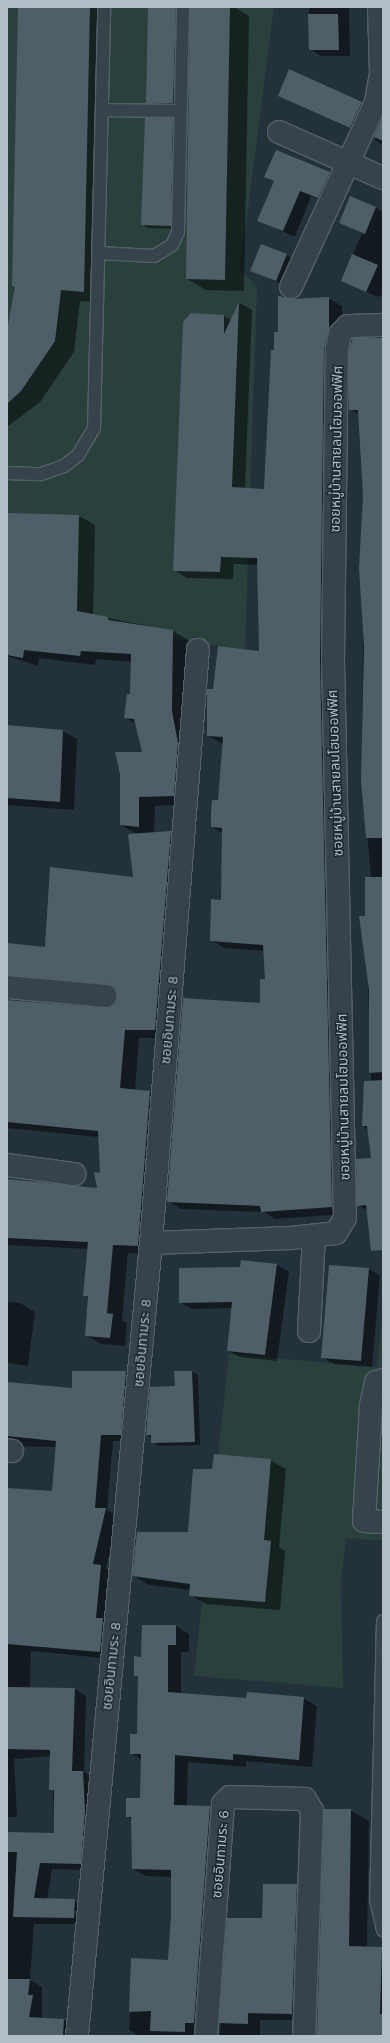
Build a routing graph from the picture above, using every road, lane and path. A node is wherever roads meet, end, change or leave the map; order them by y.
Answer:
1 (104, 7) edge
2 (183, 7) edge
3 (379, 7) edge
4 (102, 110) junction
5 (180, 111) junction
6 (279, 132) dead end
7 (349, 163) junction
8 (383, 178) edge
9 (99, 253) junction
10 (292, 287) dead end
11 (383, 325) edge
12 (7, 473) edge
13 (198, 650) dead end
14 (7, 987) edge
15 (106, 996) dead end
16 (7, 1165) edge
17 (74, 1174) dead end
18 (314, 1236) junction
19 (151, 1242) junction
20 (309, 1331) dead end
21 (383, 1380) edge
22 (374, 1521) edge
23 (383, 1621) edge
24 (383, 1930) edge
25 (77, 2036) edge
26 (206, 2036) edge
27 (304, 2036) edge

1 - 4 lane
2 - 5 lane
3 - 7 street
4 - 5 lane
4 - 9 lane
5 - 9 lane
6 - 7 street
7 - 8 street
7 - 10 street
9 - 12 lane
11 - 18 street, ซอยหมู่บ้านสายลมโฮมออฟฟิศ
13 - 19 street, ซอยอินทามระ 8
14 - 15 street
16 - 17 street
18 - 19 street, ซอยหมู่บ้านสายลมโฮมออฟฟิศ
18 - 20 street
19 - 25 street, ซอยอินทามระ 8
21 - 22 street
23 - 24 lane
26 - 27 street, ซอยอินทามระ 6

